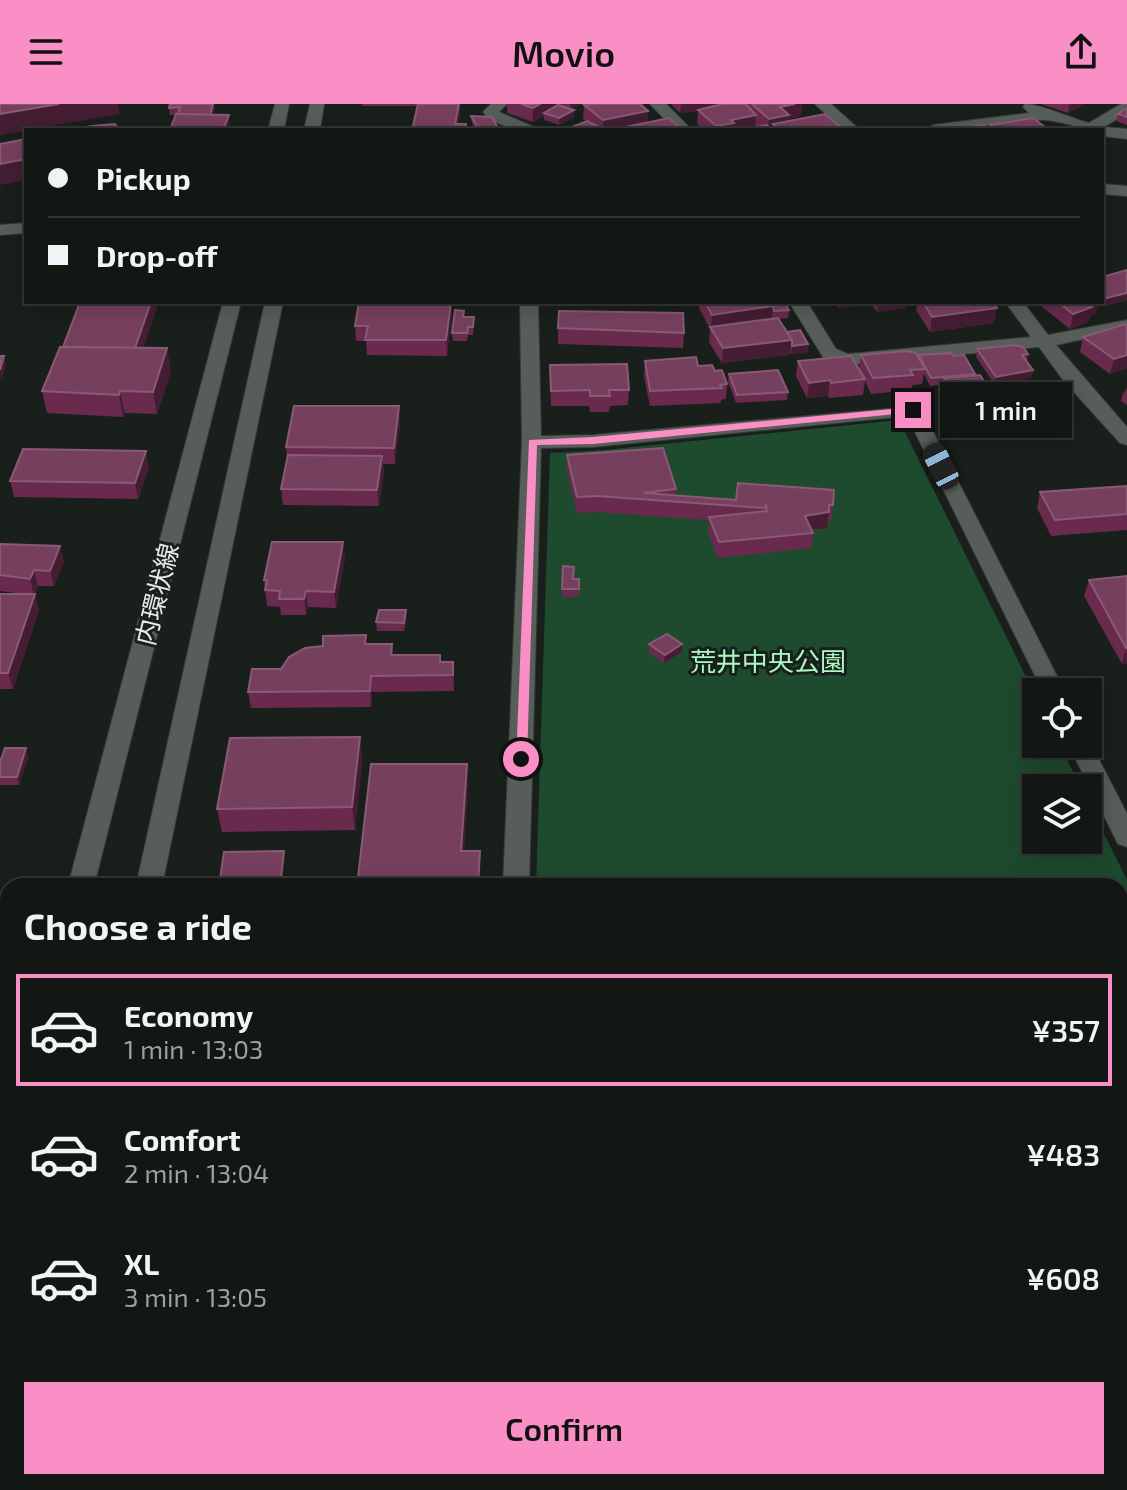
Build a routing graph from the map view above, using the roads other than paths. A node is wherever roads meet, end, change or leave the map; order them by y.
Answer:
1 (282, 104) edge
2 (317, 104) edge
3 (500, 104) edge
4 (657, 104) edge
5 (822, 104) edge
6 (1025, 104) edge
7 (1127, 107) edge
8 (1044, 115) junction
9 (276, 128) edge
10 (312, 128) edge
11 (528, 128) edge
12 (682, 128) edge
13 (850, 128) edge
14 (948, 128) edge
15 (1089, 128) edge
16 (1099, 128) edge
17 (1104, 131) edge
18 (1127, 134) edge
19 (1104, 189) edge
20 (1127, 191) edge
21 (24, 228) edge
22 (1, 232) edge
23 (231, 304) edge
24 (274, 304) edge
25 (529, 304) edge
26 (799, 304) edge
27 (1015, 304) edge
28 (1127, 325) edge
29 (1043, 341) junction
30 (1127, 439) edge
31 (532, 442) junction
32 (1047, 678) edge
33 (1087, 758) edge
34 (1127, 838) edge
35 (83, 878) edge
36 (151, 878) edge
37 (516, 878) edge

1 - 9 street
2 - 10 street
3 - 11 street
4 - 12 street
5 - 13 street
6 - 8 street
7 - 16 street
8 - 14 street
8 - 15 street
17 - 18 street
19 - 20 street
21 - 22 street
23 - 35 street, 内環状線
24 - 36 street, 内環状線
25 - 31 street
26 - 29 street
27 - 29 street
28 - 29 street
29 - 30 street
31 - 32 street
31 - 37 street
33 - 34 street

